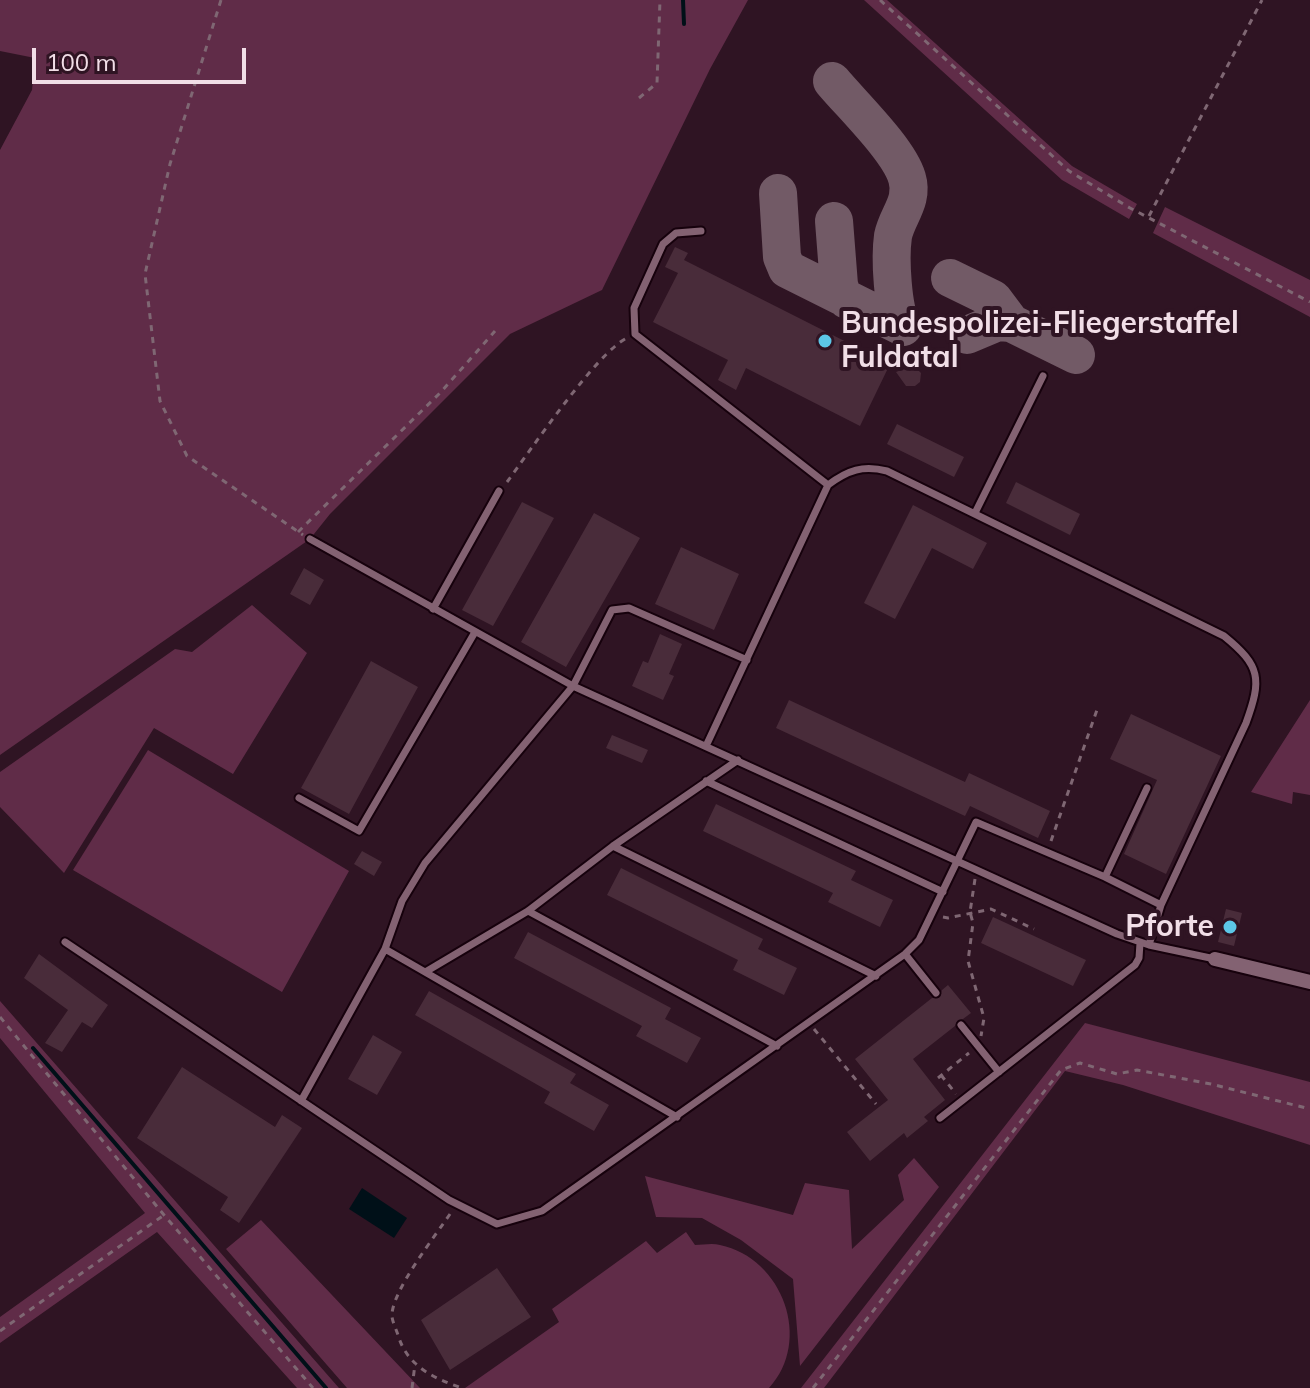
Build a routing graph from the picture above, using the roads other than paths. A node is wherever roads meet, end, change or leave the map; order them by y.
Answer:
1 (701, 231) dead end
2 (1043, 376) dead end
3 (828, 485) junction
4 (499, 491) road end
5 (975, 513) junction
6 (310, 539) road end
7 (433, 609) junction
8 (475, 632) junction
9 (747, 660) junction
10 (573, 686) junction
11 (706, 746) junction
12 (738, 760) junction
13 (706, 781) junction
14 (1147, 788) dead end
15 (299, 798) dead end
16 (613, 846) junction
17 (957, 863) junction
18 (1105, 877) junction
19 (943, 892) junction
20 (1161, 905) junction
21 (528, 911) junction
22 (65, 942) dead end
23 (1145, 944) junction
24 (385, 949) junction
25 (905, 954) junction
26 (1215, 959) joint
27 (427, 971) junction
28 (876, 976) junction
29 (1310, 982) edge
30 (936, 993) dead end
31 (961, 1025) dead end
32 (777, 1046) junction
33 (999, 1072) junction
34 (301, 1101) junction
35 (677, 1117) junction
36 (940, 1118) dead end

1 - 3 lane
2 - 5 lane
3 - 5 lane
3 - 9 lane
4 - 7 lane
5 - 20 lane
6 - 7 lane
7 - 8 lane
8 - 10 lane
8 - 15 lane
9 - 10 lane
9 - 11 lane
10 - 11 lane
10 - 24 lane
11 - 12 lane
12 - 13 lane
12 - 17 lane
13 - 16 lane
13 - 19 lane
14 - 18 lane
16 - 21 lane
16 - 28 lane
17 - 18 lane
17 - 19 lane
17 - 23 lane
18 - 20 lane
19 - 25 lane
20 - 23 lane
21 - 27 lane
21 - 32 lane
22 - 34 lane
23 - 26 lane
23 - 33 lane
24 - 27 lane
24 - 34 lane
25 - 28 lane
25 - 30 lane
26 - 29 street
27 - 35 lane
28 - 32 lane
31 - 33 lane
32 - 35 lane
33 - 36 lane
34 - 35 lane

